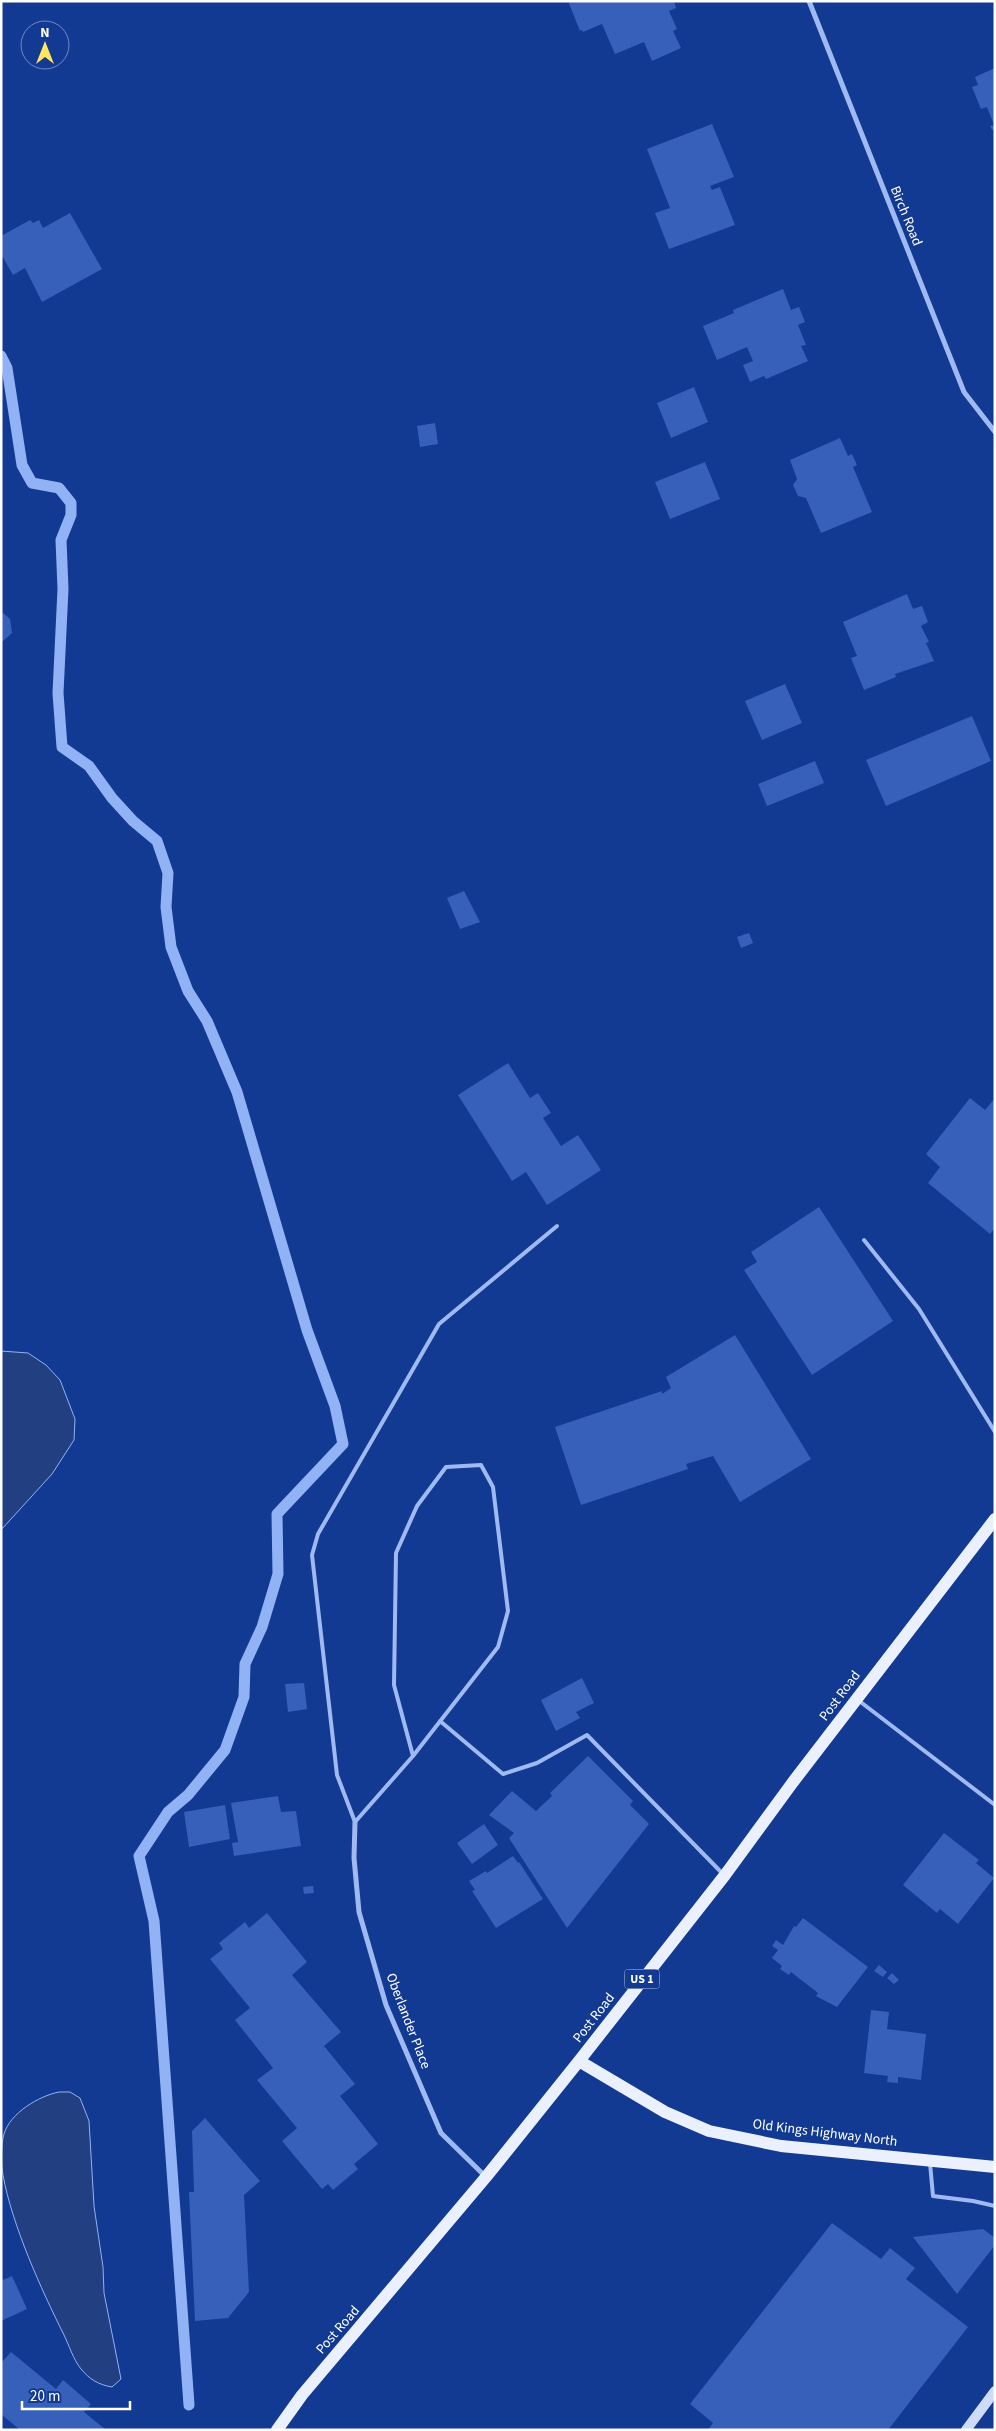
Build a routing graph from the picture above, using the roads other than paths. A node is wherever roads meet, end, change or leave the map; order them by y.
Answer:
1 (809, 1) edge
2 (995, 432) edge
3 (557, 1226) dead end
4 (864, 1240) dead end
5 (995, 1432) edge
6 (995, 1518) edge
7 (857, 1699) junction
8 (440, 1721) junction
9 (413, 1756) junction
10 (995, 1805) edge
11 (355, 1822) junction
12 (725, 1876) junction
13 (579, 2061) junction
14 (930, 2161) junction
15 (995, 2166) edge
16 (486, 2177) junction
17 (995, 2206) edge
18 (995, 2391) edge
19 (277, 2430) edge
20 (966, 2430) edge

1 - 2 street, Birch Road
3 - 11 lane
4 - 5 lane
6 - 7 main road, Post Road / US 1
7 - 10 lane
7 - 12 main road, Post Road / US 1
8 - 9 lane
8 - 9 lane
8 - 12 lane
9 - 11 lane
11 - 16 street, Oberlander Place
12 - 13 main road, Post Road / US 1
13 - 14 main road, Old Kings Highway North
13 - 16 main road, Post Road / US 1
14 - 15 main road, Old Kings Highway North
14 - 17 lane
16 - 19 main road, Post Road / US 1
18 - 20 street

